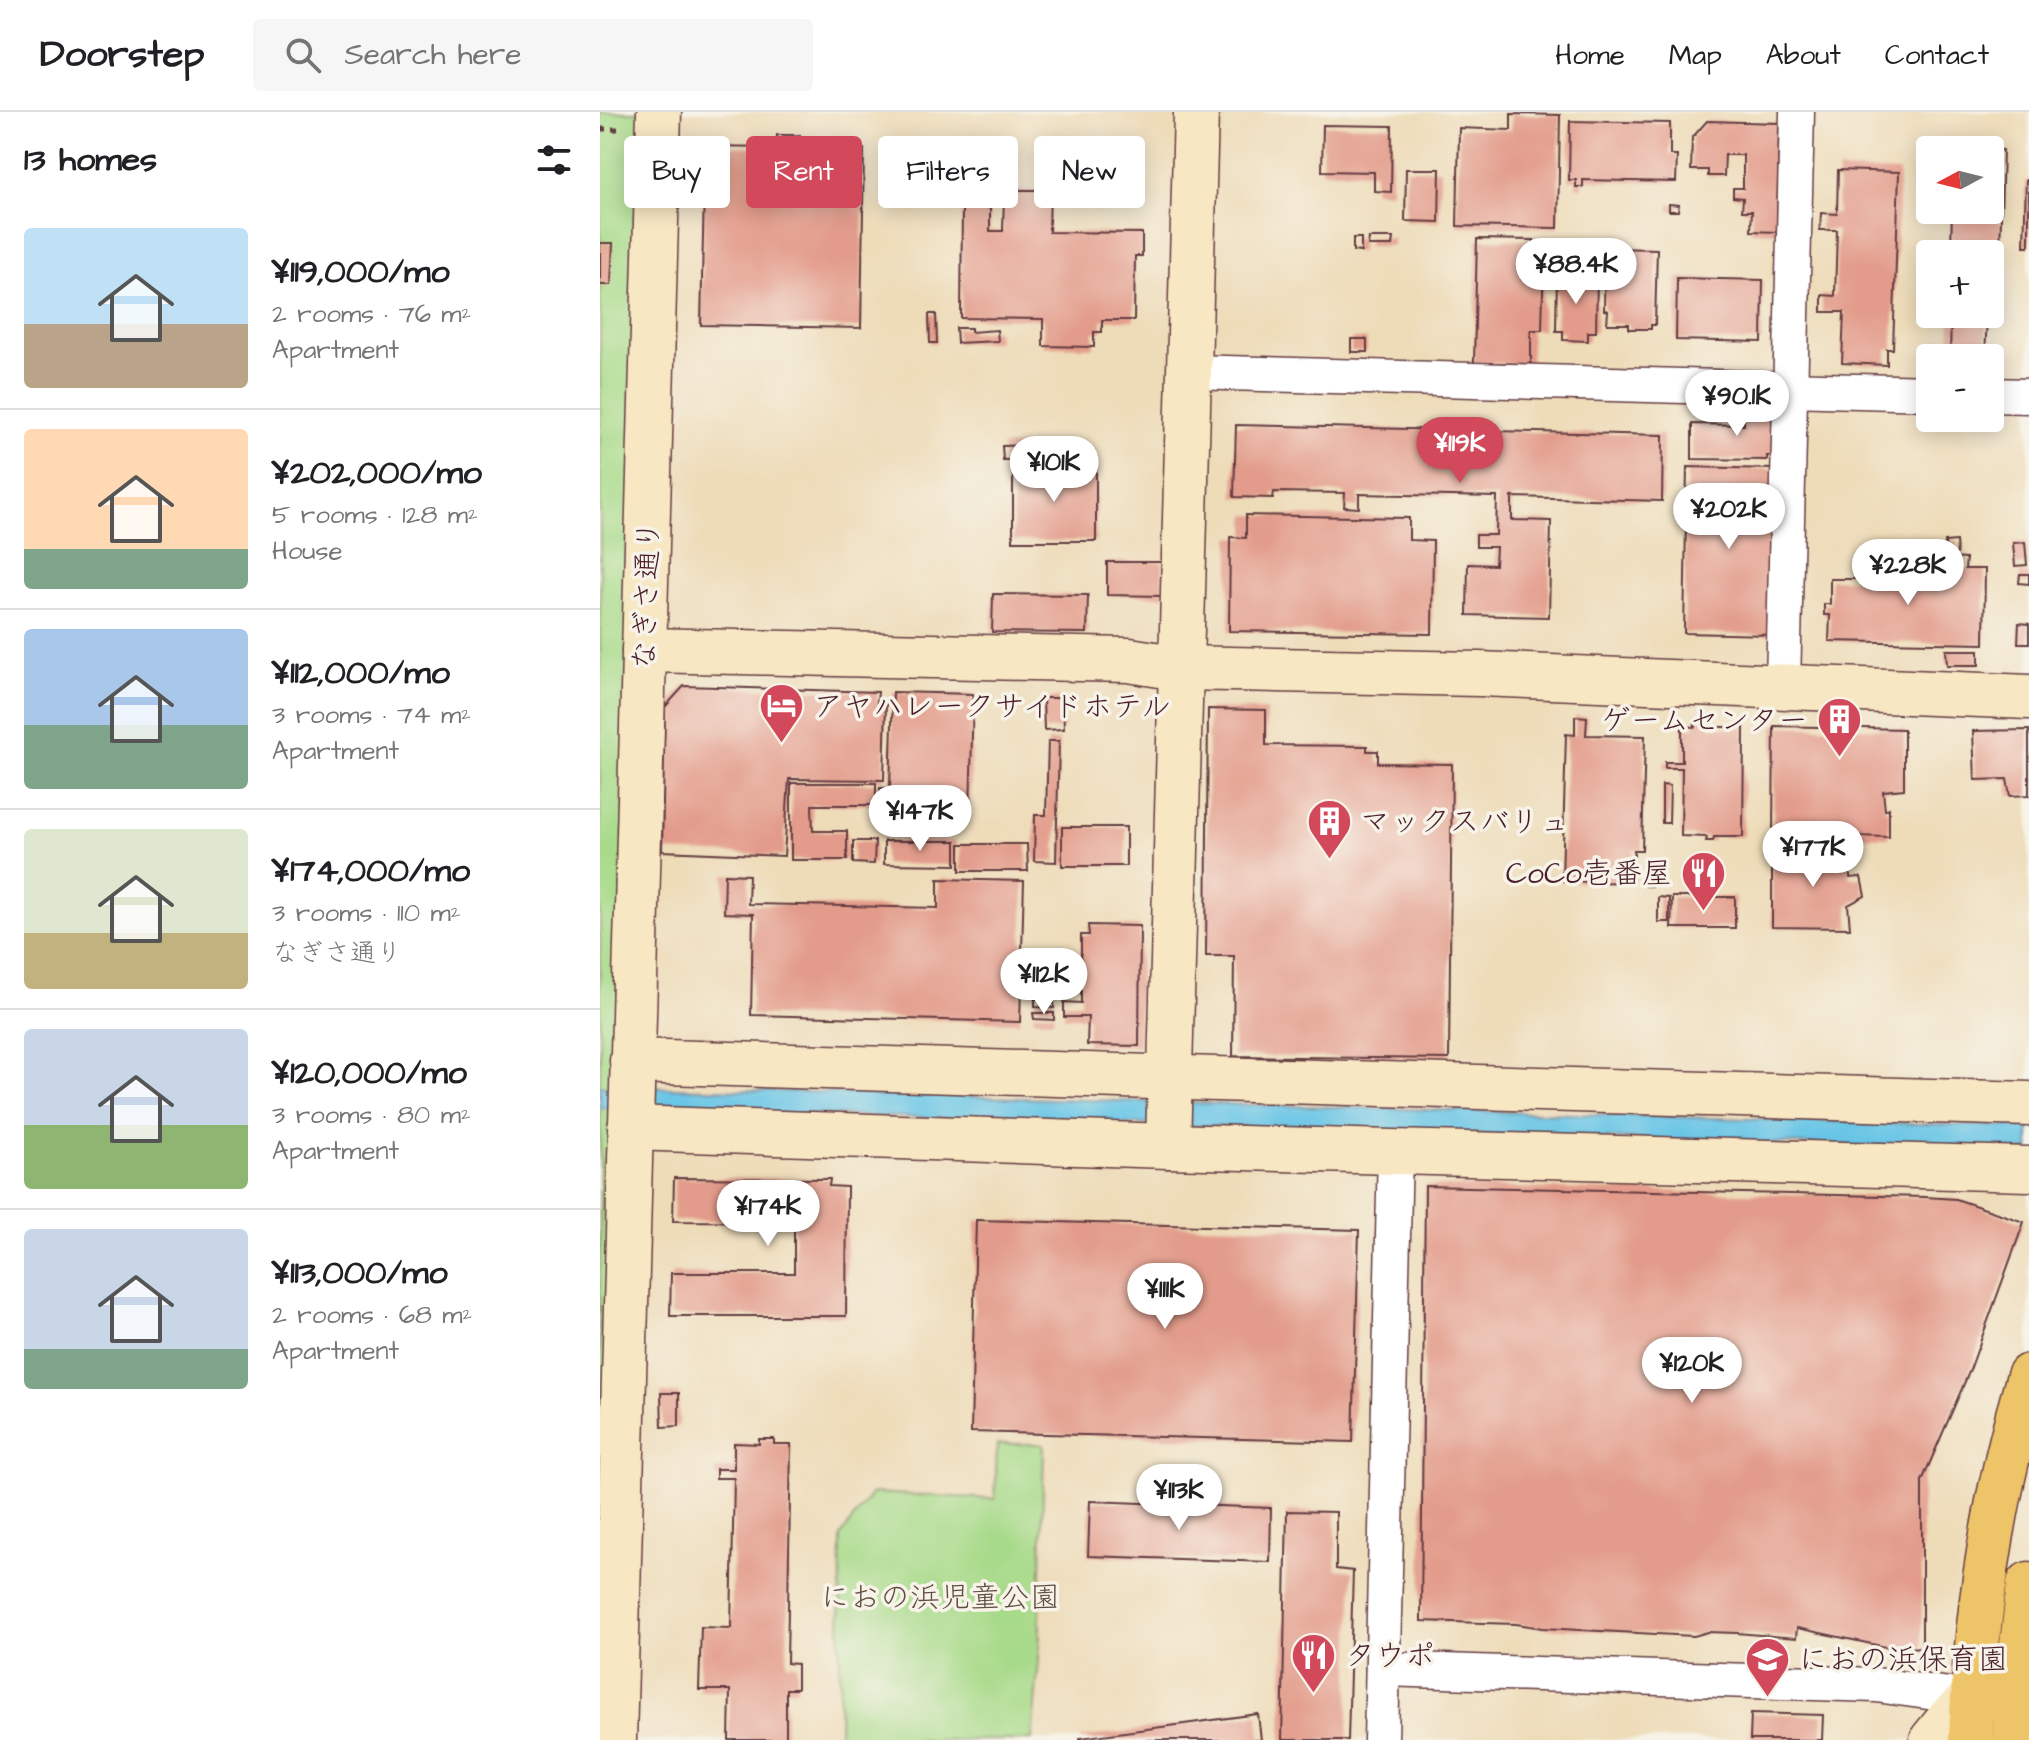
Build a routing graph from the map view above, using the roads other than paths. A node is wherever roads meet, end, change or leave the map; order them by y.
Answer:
1 (659, 112) edge
2 (1196, 112) edge
3 (1797, 112) edge
4 (1189, 372) junction
5 (1789, 389) junction
6 (1916, 393) edge
7 (2004, 395) edge
8 (2029, 396) edge
9 (644, 650) junction
10 (1179, 668) junction
11 (1783, 685) junction
12 (2029, 697) edge
13 (632, 1095) junction
14 (2029, 1104) edge
15 (1168, 1112) junction
16 (1395, 1151) junction
17 (2029, 1169) edge
18 (2029, 1376) edge
19 (2029, 1584) edge
20 (1383, 1669) junction
21 (2023, 1697) edge
22 (1972, 1719) edge
23 (614, 1740) edge
24 (1381, 1740) edge
25 (1932, 1740) edge
26 (2015, 1740) edge

1 - 9 street, なぎさ通り
2 - 4 street
3 - 5 street
4 - 5 street
4 - 10 street
5 - 6 street
5 - 11 street
7 - 8 street
9 - 10 street
9 - 13 street, なぎさ通り
10 - 11 street
10 - 15 street
11 - 12 street
13 - 15 street
13 - 15 street
13 - 23 street, なぎさ通り
14 - 15 street
15 - 16 street
16 - 17 street
16 - 20 street
18 - 22 main road
19 - 21 main road
20 - 22 street
20 - 24 street
21 - 22 street
21 - 26 main road
22 - 25 street

